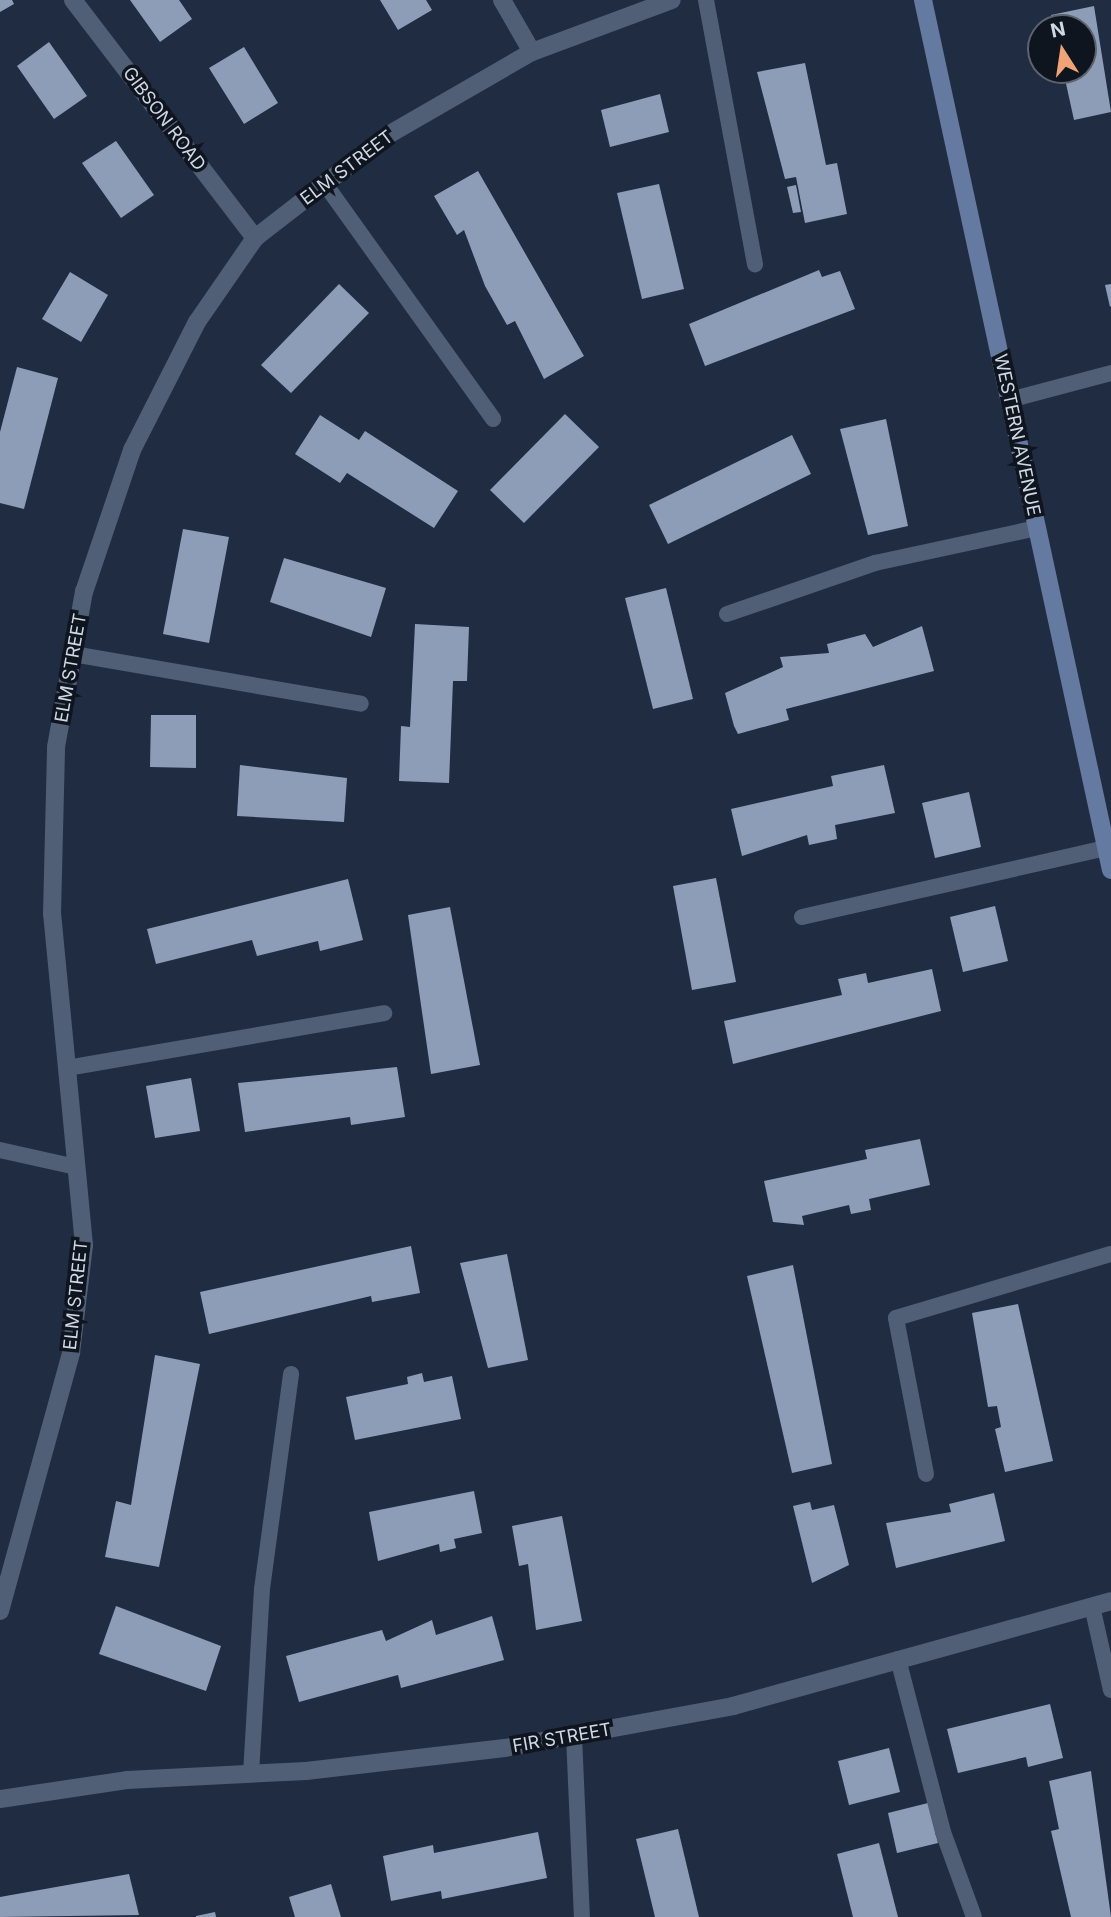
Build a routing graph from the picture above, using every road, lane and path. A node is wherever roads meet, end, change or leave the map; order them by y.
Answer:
1 (73, 0) edge
2 (502, 0) edge
3 (672, 0) edge
4 (706, 0) edge
5 (923, 0) edge
6 (532, 52) junction
7 (325, 184) junction
8 (255, 237) junction
9 (755, 265) dead end
10 (1111, 373) edge
11 (1009, 400) junction
12 (493, 419) dead end
13 (1037, 528) junction
14 (727, 614) dead end
15 (73, 654) junction
16 (361, 704) dead end
17 (1106, 848) junction
18 (1111, 870) edge
19 (802, 917) dead end
20 (384, 1013) dead end
21 (67, 1068) junction
22 (0, 1150) edge
23 (76, 1167) junction
24 (1111, 1254) edge
25 (291, 1374) dead end
26 (926, 1474) dead end
27 (1111, 1601) edge
28 (1092, 1606) junction
29 (0, 1611) edge
30 (898, 1659) junction
31 (1111, 1690) edge
32 (575, 1736) junction
33 (251, 1773) junction
34 (0, 1799) edge
35 (582, 1917) edge
36 (974, 1917) edge

1 - 8 street, GIBSON ROAD
2 - 6 street
3 - 6 street, ELM STREET
4 - 9 lane
5 - 11 main road, WESTERN AVENUE
6 - 7 street, ELM STREET
7 - 8 street, ELM STREET
7 - 12 lane
8 - 15 street, ELM STREET
10 - 11 lane
11 - 13 main road, WESTERN AVENUE
13 - 14 lane
13 - 17 main road, WESTERN AVENUE
15 - 16 lane
15 - 21 street, ELM STREET
17 - 18 main road, WESTERN AVENUE
17 - 19 lane
20 - 21 lane
21 - 23 street, ELM STREET
22 - 23 lane
23 - 29 street, ELM STREET
24 - 26 lane
25 - 33 lane
27 - 28 street, FIR STREET
28 - 30 street, FIR STREET
28 - 31 lane
30 - 32 street, FIR STREET
30 - 36 lane
32 - 33 street, FIR STREET
32 - 35 lane
33 - 34 street, FIR STREET

